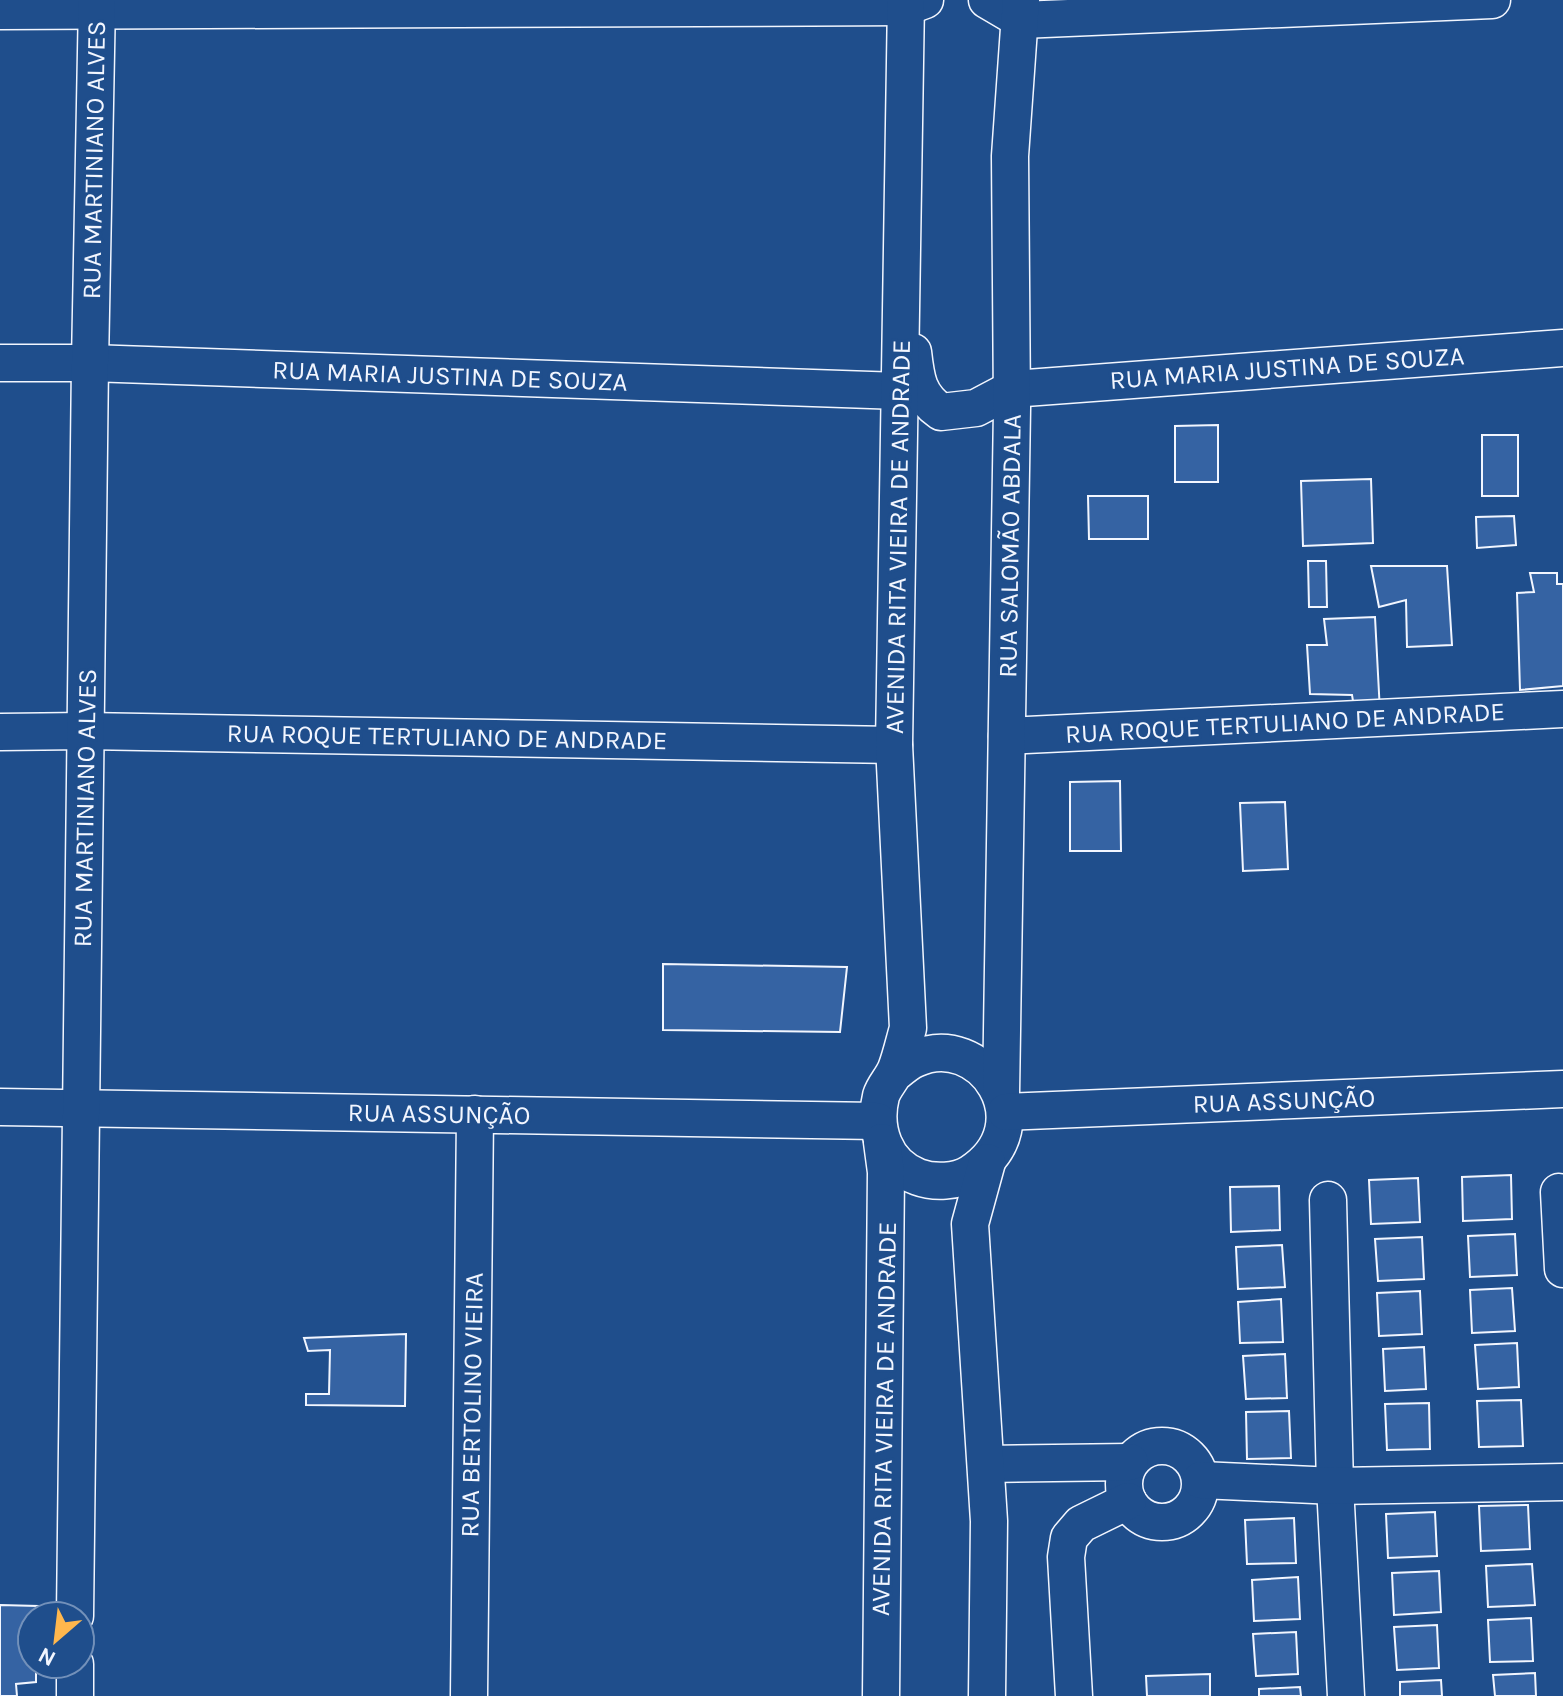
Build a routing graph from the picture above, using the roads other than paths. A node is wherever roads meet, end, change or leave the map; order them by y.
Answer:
1 (987, 0) edge
2 (1492, 0) edge
3 (913, 2) edge
4 (97, 6) edge
5 (1021, 10) edge
6 (0, 11) edge
7 (902, 280) junction
8 (1563, 348) edge
9 (0, 363) edge
10 (90, 363) junction
11 (1012, 389) junction
12 (900, 391) junction
13 (1563, 709) edge
14 (85, 731) junction
15 (0, 732) edge
16 (1007, 736) junction
17 (894, 745) junction
18 (895, 1073) junction
19 (1563, 1089) edge
20 (1003, 1103) junction
21 (0, 1107) edge
22 (81, 1108) junction
23 (475, 1114) junction
24 (880, 1131) junction
25 (987, 1162) junction
26 (1559, 1192) dead end
27 (1328, 1200) dead end
28 (1563, 1269) edge
29 (1130, 1462) junction
30 (986, 1464) junction
31 (1201, 1480) junction
32 (1563, 1482) edge
33 (1335, 1486) junction
34 (1128, 1501) junction
35 (75, 1600) edge
36 (469, 1696) edge
37 (881, 1696) edge
38 (987, 1696) edge
39 (1074, 1696) edge
40 (1346, 1696) edge

1 - 5 street
2 - 5 street
3 - 4 street
3 - 7 street, AVENIDA RITA VIEIRA DE ANDRADE
4 - 6 street
4 - 10 street, RUA MARTINIANO ALVES
5 - 11 street, RUA SALOMÃO ABDALA
7 - 11 street
7 - 12 street, AVENIDA RITA VIEIRA DE ANDRADE
8 - 11 street, RUA MARIA JUSTINA DE SOUZA
9 - 10 street, RUA MARIA JUSTINA DE SOUZA
10 - 12 street, RUA MARIA JUSTINA DE SOUZA
10 - 14 street, RUA MARTINIANO ALVES
11 - 16 street, RUA SALOMÃO ABDALA
12 - 17 street, AVENIDA RITA VIEIRA DE ANDRADE
13 - 16 street, RUA ROQUE TERTULIANO DE ANDRADE
14 - 15 street, RUA ROQUE TERTULIANO DE ANDRADE
14 - 17 street, RUA ROQUE TERTULIANO DE ANDRADE
14 - 22 street, RUA MARTINIANO ALVES
16 - 20 street, RUA SALOMÃO ABDALA
17 - 18 street, AVENIDA RITA VIEIRA DE ANDRADE
18 - 20 street
18 - 24 street
19 - 20 street, RUA ASSUNÇÃO
20 - 25 street
21 - 22 street, RUA ASSUNÇÃO
22 - 23 street, RUA ASSUNÇÃO
22 - 35 street, RUA MARTINIANO ALVES
23 - 24 street, RUA ASSUNÇÃO
23 - 36 street, RUA BERTOLINO VIEIRA
24 - 25 street
24 - 37 street, AVENIDA RITA VIEIRA DE ANDRADE
25 - 30 street
26 - 28 street
27 - 33 street
29 - 30 street
29 - 31 street
29 - 34 street
30 - 38 street
31 - 33 street
31 - 34 street
32 - 33 street
33 - 40 street
34 - 39 street

